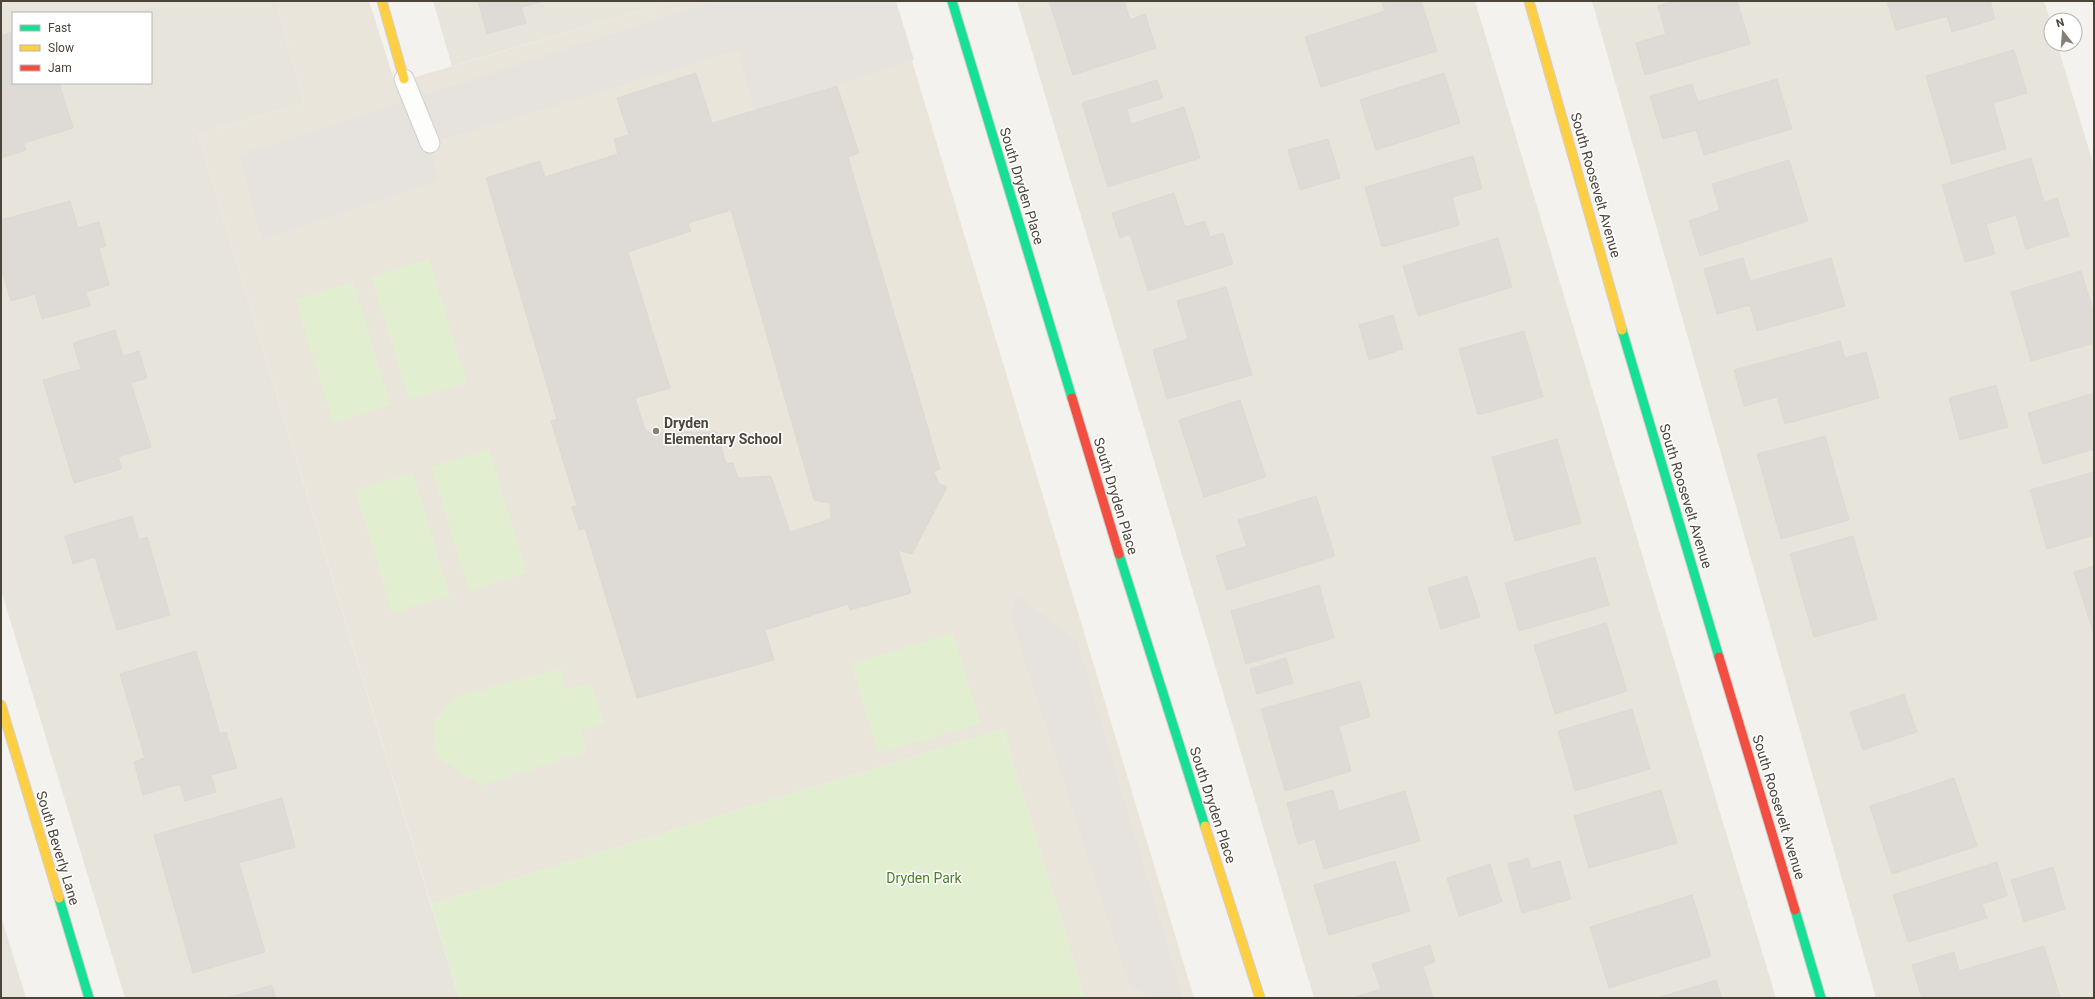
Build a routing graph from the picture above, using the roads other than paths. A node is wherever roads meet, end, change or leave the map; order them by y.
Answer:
1 (382, 1) edge
2 (952, 1) edge
3 (1529, 1) edge
4 (404, 79) joint
5 (430, 143) dead end
6 (1, 705) edge
7 (89, 998) edge
8 (1260, 998) edge
9 (1821, 998) edge

1 - 4 street
2 - 8 street, South Dryden Place
3 - 9 street, South Roosevelt Avenue
4 - 5 lane
6 - 7 street, South Beverly Lane

